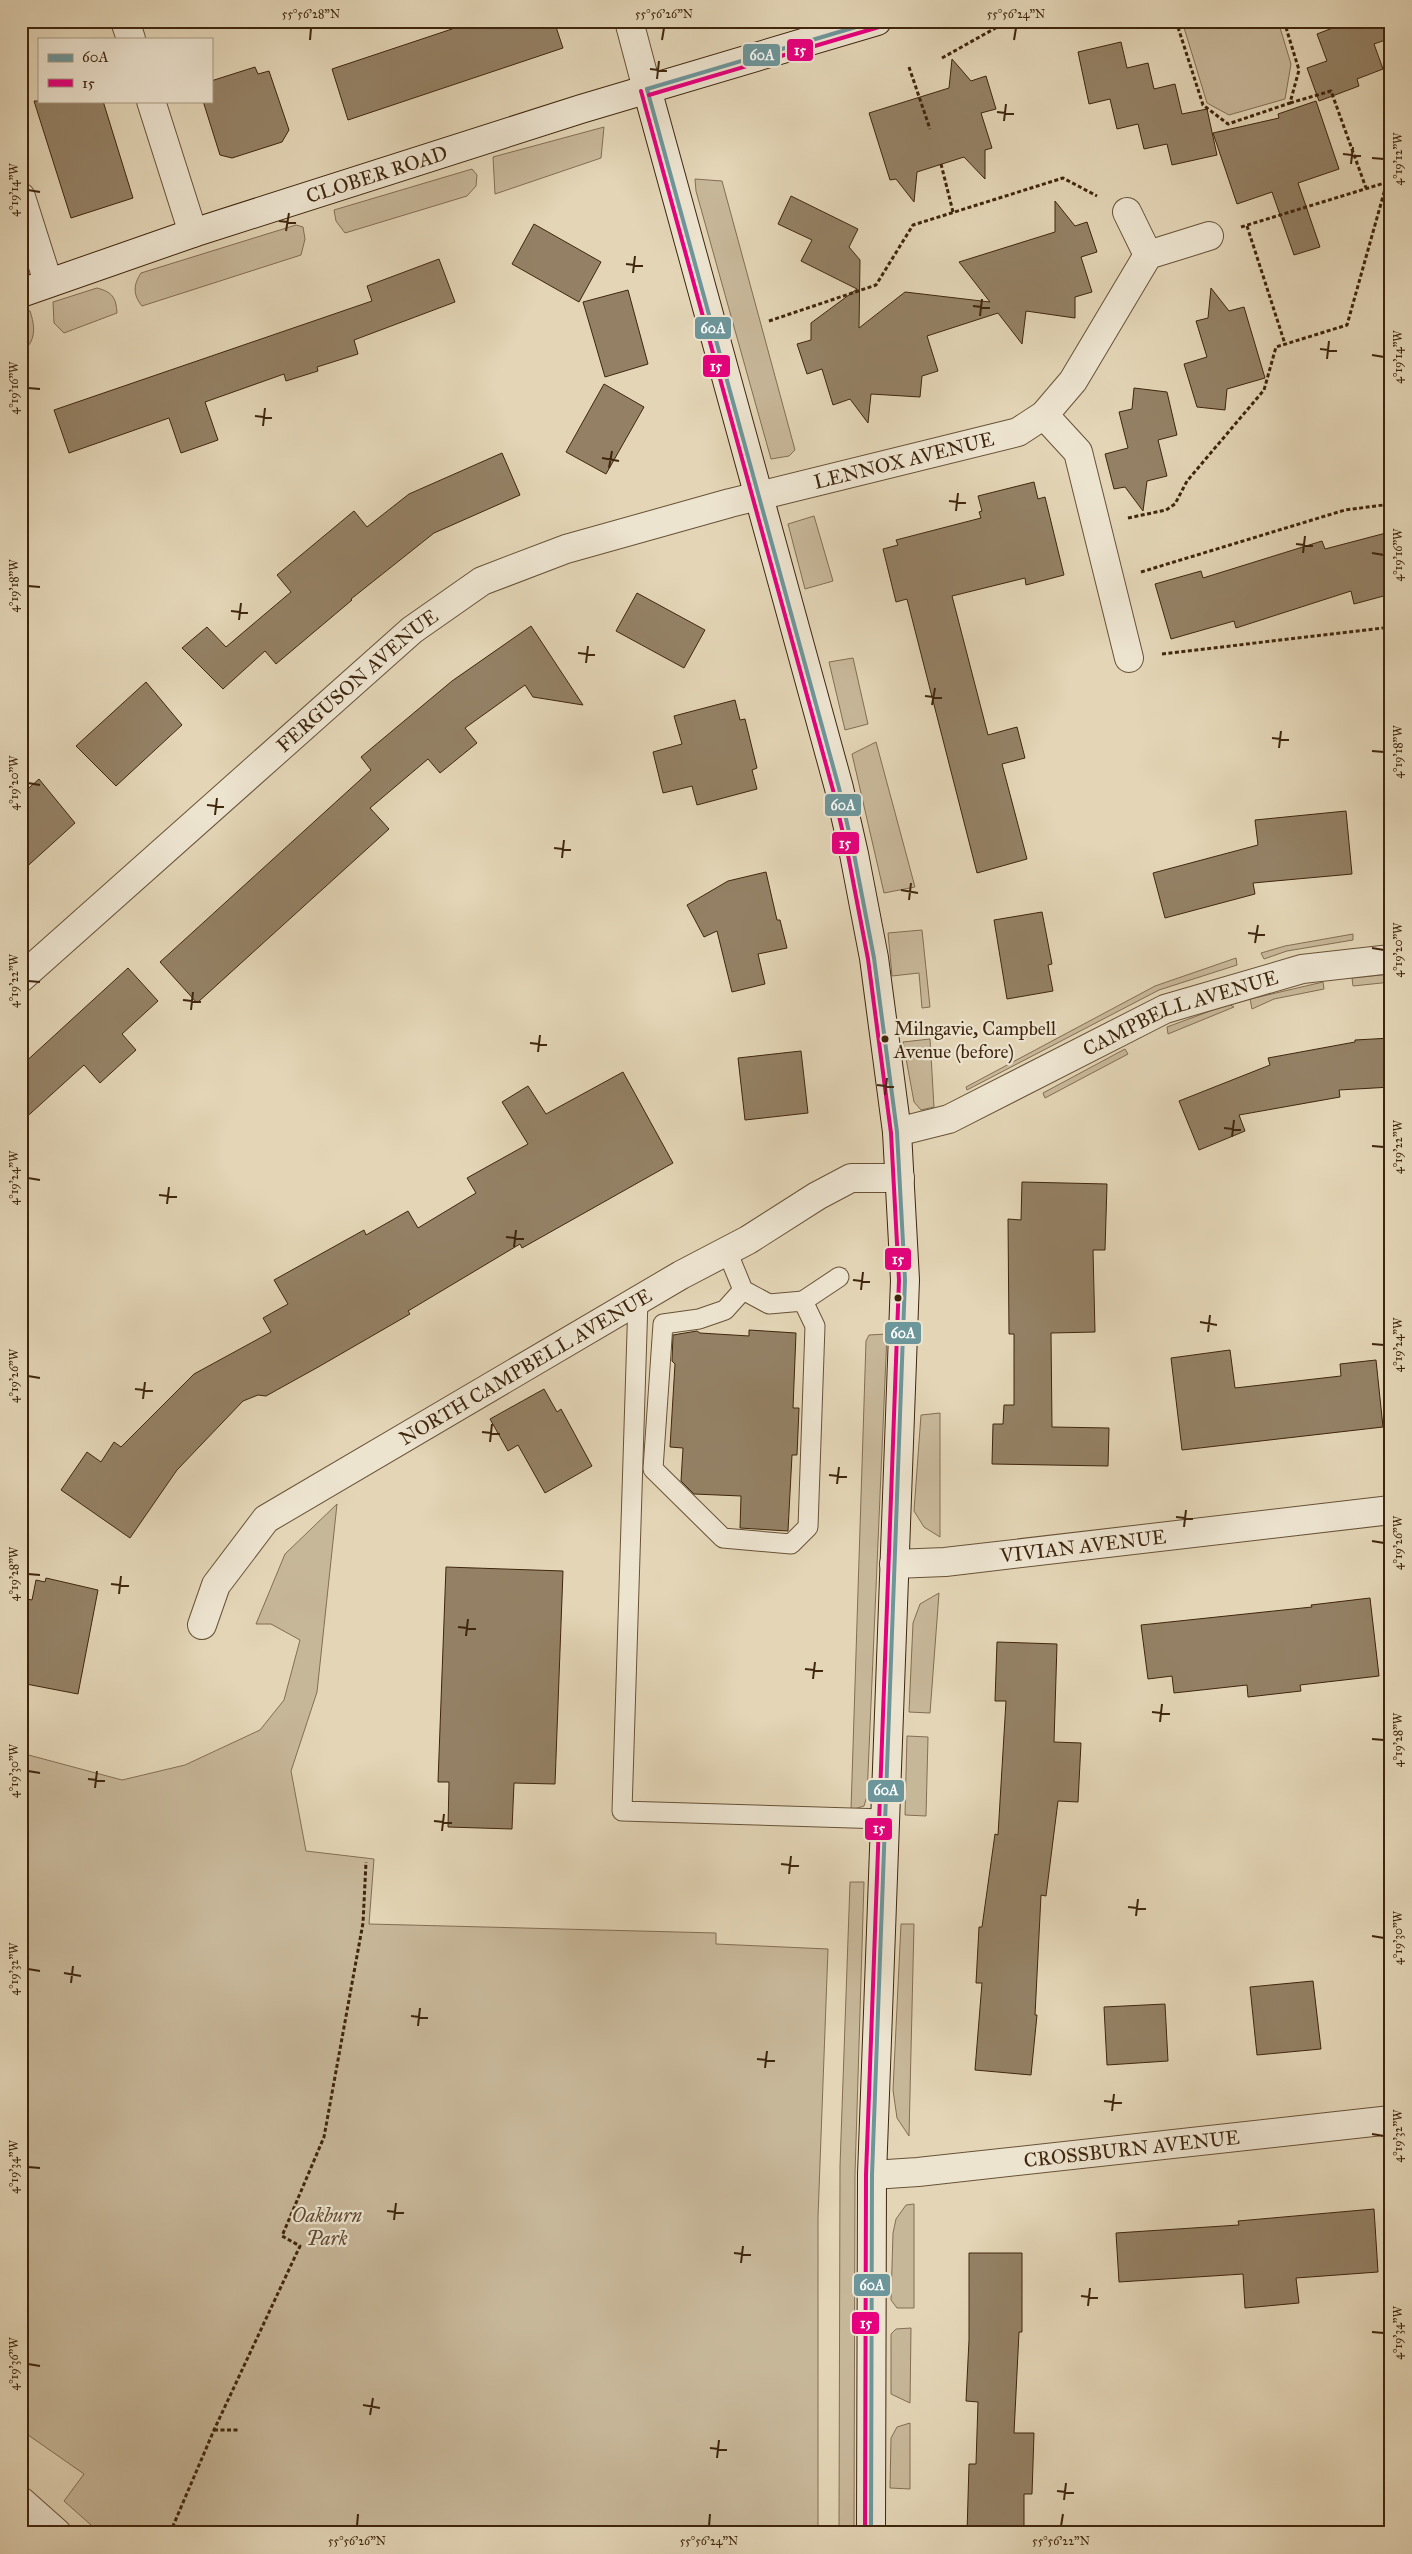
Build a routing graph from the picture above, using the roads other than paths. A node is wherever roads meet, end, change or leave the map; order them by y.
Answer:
1 (125, 21) edge
2 (629, 21) edge
3 (877, 21) edge
4 (131, 38) edge
5 (647, 89) junction
6 (151, 102) edge
7 (21, 198) edge
8 (1127, 212) road end
9 (193, 233) junction
10 (1209, 236) road end
11 (1148, 255) junction
12 (48, 282) junction
13 (21, 292) edge
14 (1044, 415) junction
15 (758, 497) junction
16 (1129, 658) road end
17 (1391, 959) edge
18 (21, 978) edge
19 (897, 1132) junction
20 (900, 1178) junction
21 (727, 1251) junction
22 (839, 1277) dead end
23 (744, 1290) junction
24 (638, 1300) junction
25 (804, 1301) junction
26 (1391, 1510) edge
27 (894, 1564) junction
28 (202, 1625) dead end
29 (884, 1819) junction
30 (1391, 2120) edge
31 (872, 2175) junction
32 (21, 2501) edge
33 (57, 2533) edge
34 (871, 2533) edge

1 - 4 street
2 - 5 street
3 - 5 street, CLOBER ROAD
5 - 9 street, CLOBER ROAD
5 - 15 street
6 - 9 street
7 - 12 street
8 - 11 street
9 - 12 street, CLOBER ROAD
10 - 11 street
11 - 14 street, LENNOX AVENUE
12 - 13 street, CLOBER ROAD
14 - 15 street, LENNOX AVENUE
14 - 16 street
15 - 18 street, FERGUSON AVENUE
15 - 19 street
17 - 19 street, CAMPBELL AVENUE
19 - 20 street
20 - 21 street, NORTH CAMPBELL AVENUE
20 - 27 street
21 - 23 lane
21 - 24 street, NORTH CAMPBELL AVENUE
22 - 25 lane
23 - 25 lane
23 - 25 lane
24 - 28 street, NORTH CAMPBELL AVENUE
24 - 29 lane
26 - 27 street, VIVIAN AVENUE
27 - 29 street
29 - 31 street
30 - 31 street, CROSSBURN AVENUE
31 - 34 street
32 - 33 street

